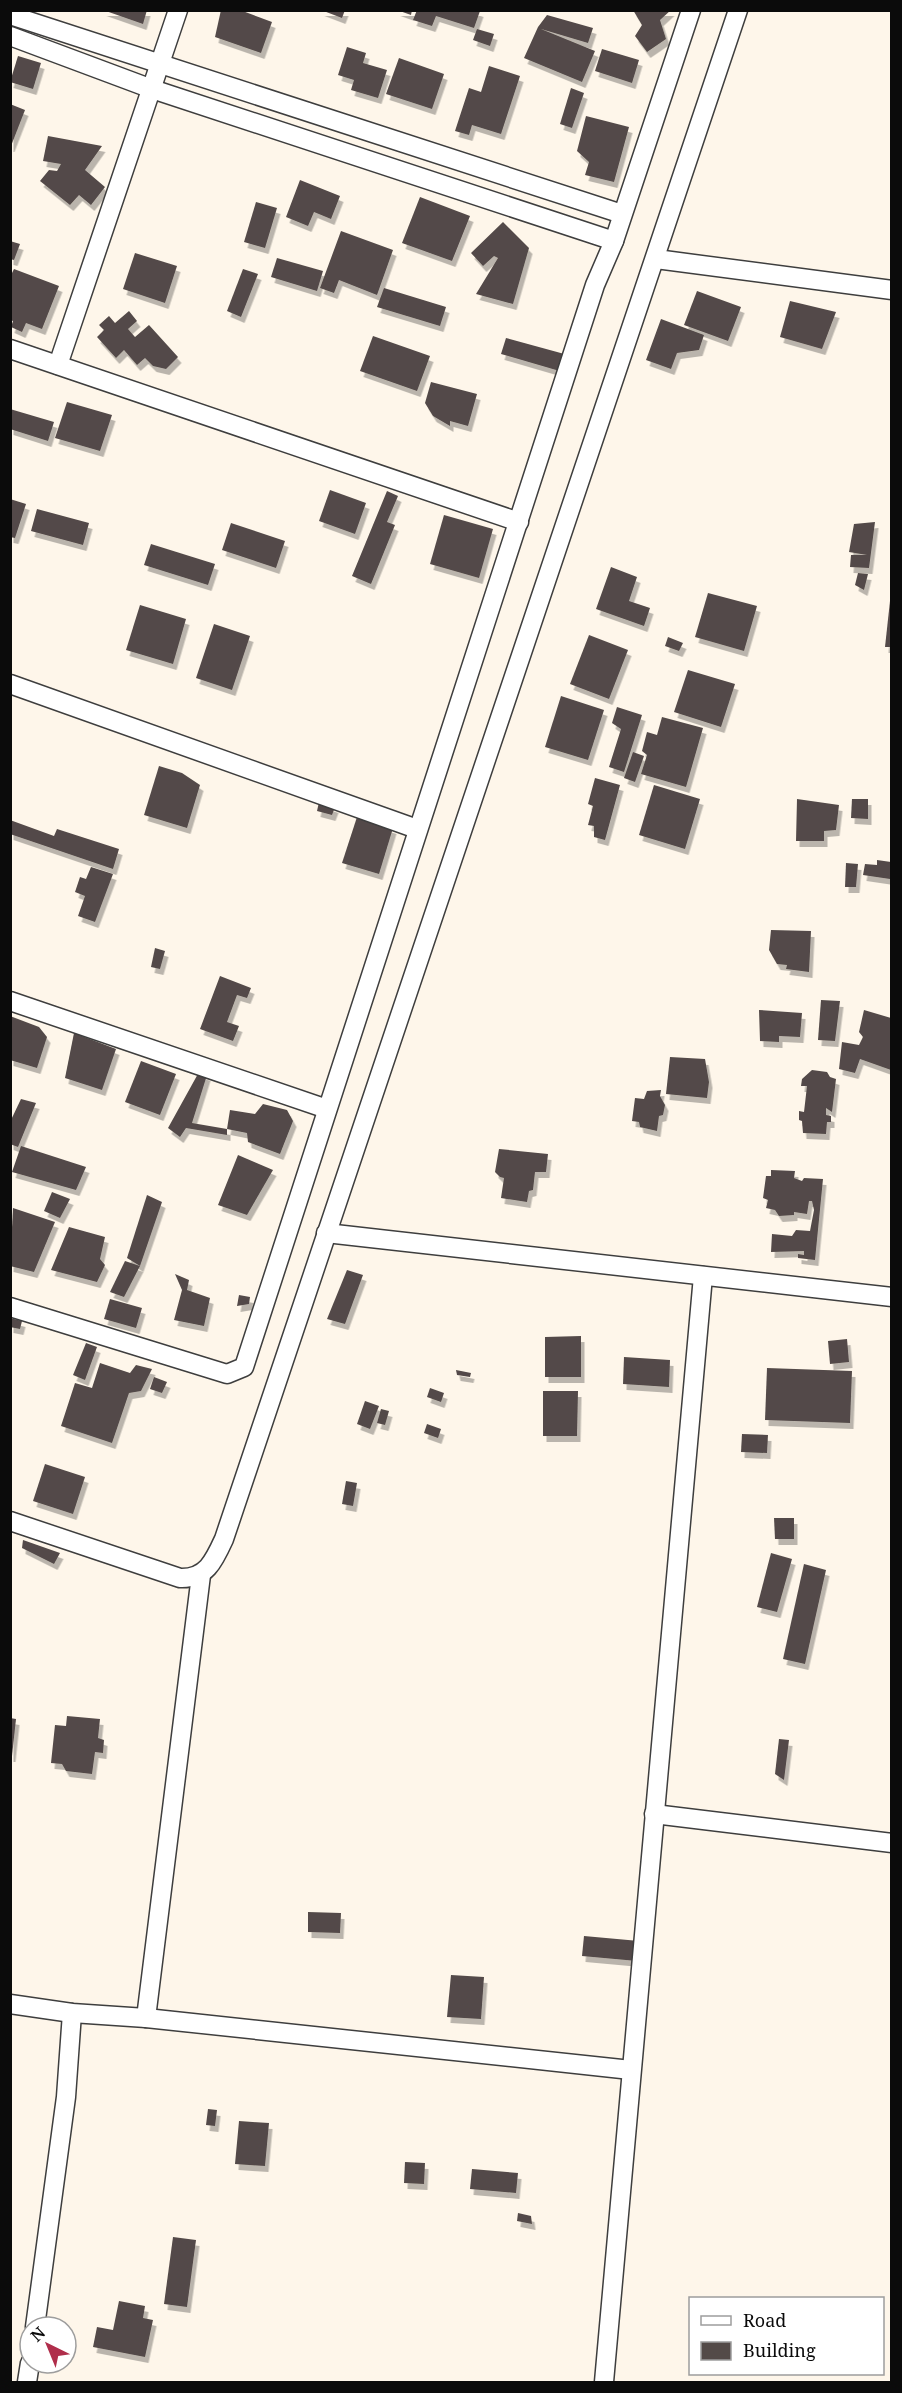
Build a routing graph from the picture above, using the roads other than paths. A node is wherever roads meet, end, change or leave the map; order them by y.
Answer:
1 (178, 10) edge
2 (691, 10) edge
3 (738, 10) edge
4 (10, 15) edge
5 (10, 36) edge
6 (161, 64) junction
7 (152, 89) junction
8 (622, 214) junction
9 (614, 242) junction
10 (656, 259) junction
11 (891, 290) edge
12 (10, 349) edge
13 (58, 365) junction
14 (519, 522) junction
15 (10, 684) edge
16 (417, 829) junction
17 (10, 1002) edge
18 (327, 1109) junction
19 (326, 1233) junction
20 (703, 1276) junction
21 (891, 1297) edge
22 (10, 1307) edge
23 (10, 1521) edge
24 (201, 1575) junction
25 (654, 1814) junction
26 (891, 1843) edge
27 (10, 2004) edge
28 (72, 2013) junction
29 (146, 2018) junction
30 (631, 2070) junction
31 (37, 2315) edge
32 (604, 2382) edge

1 - 6 street
2 - 8 street
3 - 10 street
4 - 6 street
5 - 7 street
6 - 7 street
6 - 8 street
7 - 9 street
7 - 13 street
8 - 9 street
9 - 14 street
10 - 11 street
10 - 19 street
12 - 13 street
13 - 14 street
14 - 16 street
15 - 16 street
16 - 18 street
17 - 18 street
18 - 22 street
19 - 20 street
19 - 24 street
20 - 21 street
20 - 25 street
23 - 24 street
24 - 29 street
25 - 26 street
25 - 30 street
27 - 28 street
28 - 29 street
28 - 31 street
29 - 30 street
30 - 32 street

